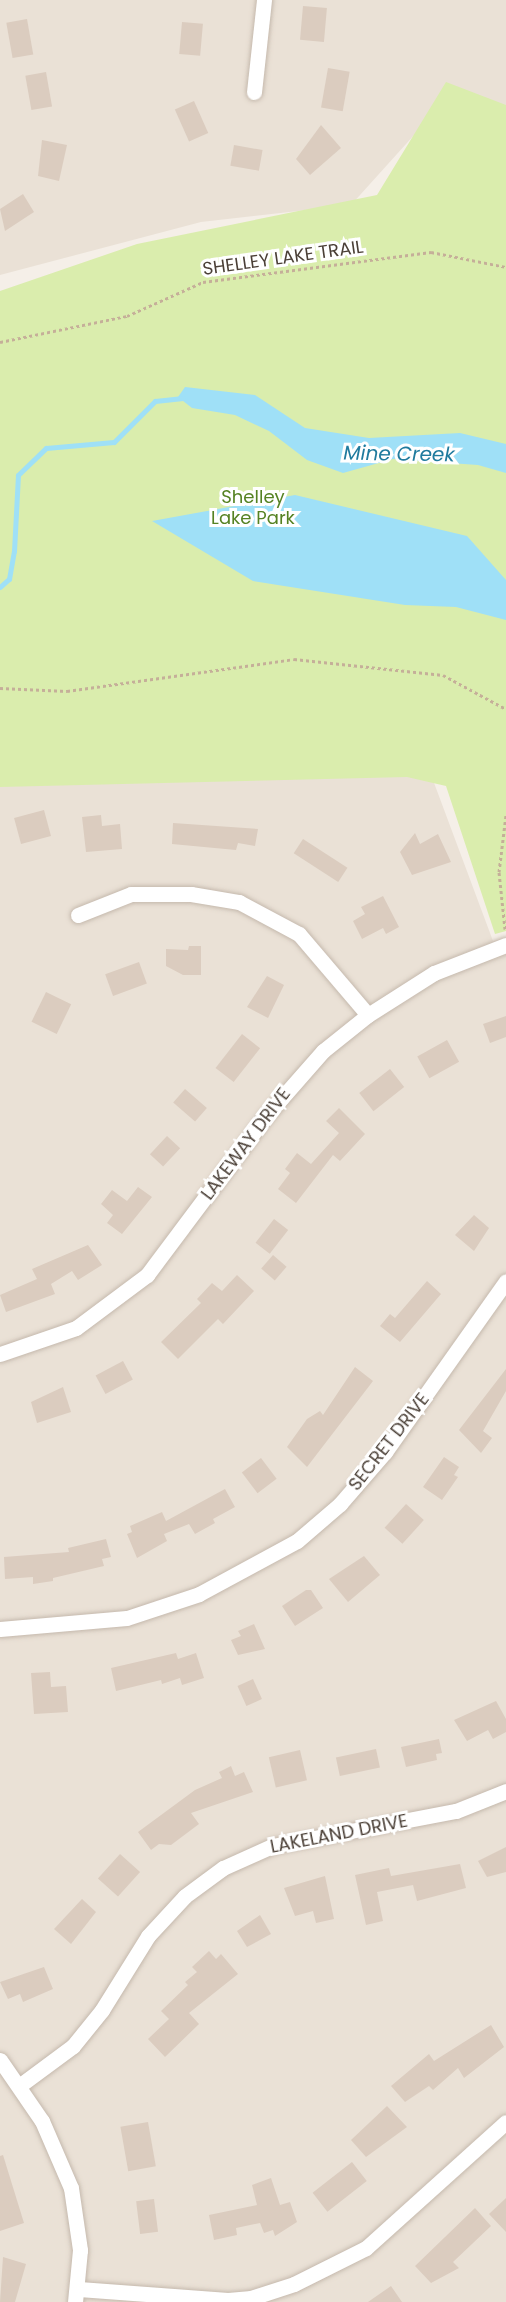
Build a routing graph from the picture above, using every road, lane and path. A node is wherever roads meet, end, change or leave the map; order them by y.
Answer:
1 (264, 0) edge
2 (254, 92) dead end
3 (506, 267) edge
4 (0, 342) edge
5 (0, 688) edge
6 (506, 709) edge
7 (506, 815) edge
8 (78, 915) dead end
9 (506, 932) edge
10 (506, 945) edge
11 (368, 1015) junction
12 (506, 1281) edge
13 (0, 1354) edge
14 (0, 1629) edge
15 (506, 1791) edge
16 (0, 2060) edge
17 (19, 2085) junction
18 (506, 2122) edge
19 (77, 2295) edge
20 (252, 2300) edge

1 - 2 street
3 - 4 path, SHELLEY LAKE TRAIL
5 - 6 path
7 - 9 path
8 - 11 street
10 - 11 street, LAKEWAY DRIVE
11 - 13 street, LAKEWAY DRIVE
12 - 14 street, SECRET DRIVE
15 - 17 street, LAKELAND DRIVE
16 - 17 street
17 - 19 street
18 - 20 street
19 - 20 street

